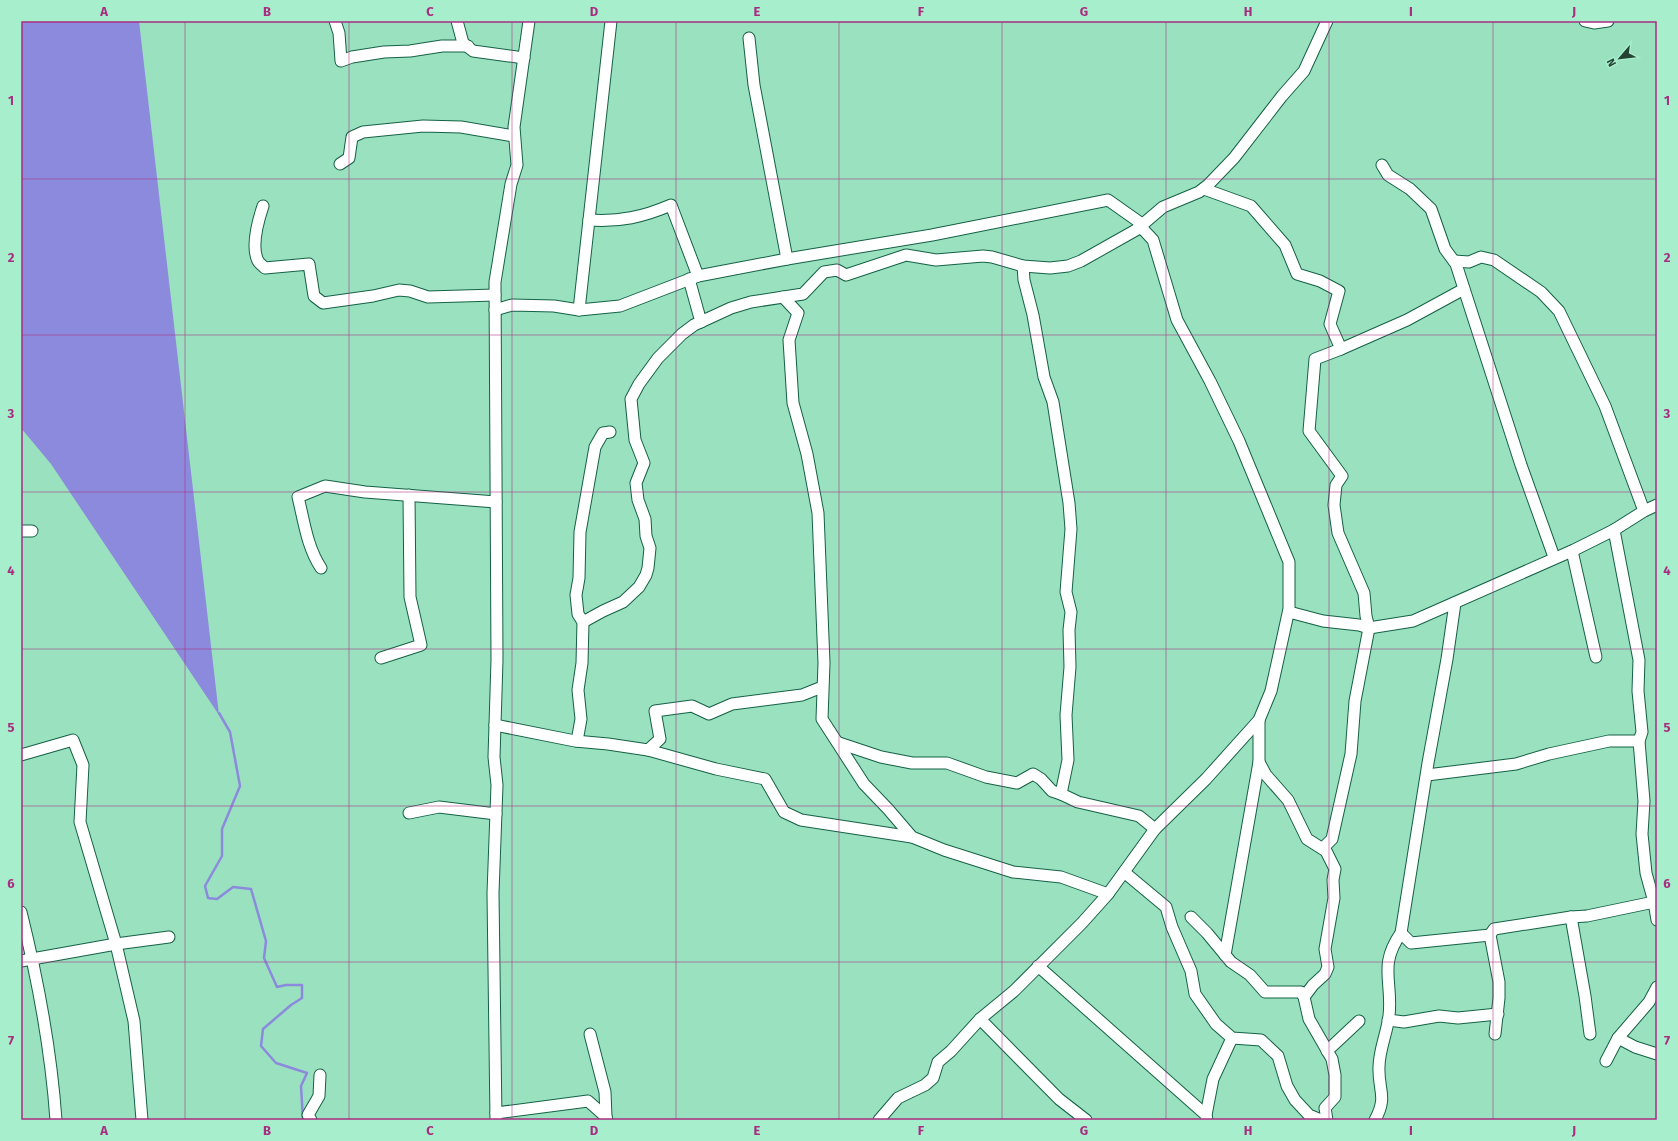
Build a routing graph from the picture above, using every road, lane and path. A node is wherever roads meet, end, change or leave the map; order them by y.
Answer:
1 (335, 21) edge
2 (457, 21) edge
3 (539, 21) edge
4 (611, 21) edge
5 (1327, 21) edge
6 (1585, 21) edge
7 (1608, 21) edge
8 (528, 26) edge
9 (749, 38) dead end
10 (468, 46) junction
11 (524, 58) junction
12 (514, 136) junction
13 (340, 164) dead end
14 (1382, 165) dead end
15 (1204, 189) junction
16 (263, 206) dead end
17 (589, 220) junction
18 (1141, 225) junction
19 (786, 259) junction
20 (1454, 261) junction
21 (1023, 266) junction
22 (693, 278) junction
23 (1464, 290) junction
24 (495, 295) junction
25 (783, 298) junction
26 (495, 310) junction
27 (579, 310) junction
28 (700, 322) junction
29 (1341, 349) junction
30 (610, 432) dead end
31 (410, 495) junction
32 (496, 502) junction
33 (1657, 505) edge
34 (1644, 511) junction
35 (1614, 530) junction
36 (1572, 551) junction
37 (1554, 557) junction
38 (321, 568) dead end
39 (1455, 603) junction
40 (1289, 612) junction
41 (583, 622) junction
42 (1369, 628) junction
43 (1596, 657) dead end
44 (381, 658) dead end
45 (822, 687) junction
46 (1259, 720) junction
47 (495, 725) junction
48 (576, 741) junction
49 (1639, 741) junction
50 (839, 743) junction
51 (648, 750) junction
52 (21, 755) edge
53 (1259, 762) junction
54 (1427, 775) junction
55 (1061, 794) junction
56 (409, 813) dead end
57 (496, 814) junction
58 (1155, 829) junction
59 (912, 837) junction
60 (1323, 848) junction
61 (1124, 872) junction
62 (1108, 894) junction
63 (1654, 902) junction
64 (21, 912) edge
65 (1657, 916) edge
66 (1190, 917) dead end
67 (1570, 917) junction
68 (1401, 933) junction
69 (1490, 935) junction
70 (169, 937) dead end
71 (116, 944) junction
72 (1225, 955) junction
73 (33, 958) junction
74 (21, 961) edge
75 (1038, 966) junction
76 (1657, 988) edge
77 (1304, 997) junction
78 (1498, 1014) junction
79 (980, 1019) junction
80 (1388, 1020) junction
81 (1359, 1021) dead end
82 (590, 1034) dead end
83 (1495, 1034) dead end
84 (1590, 1034) dead end
85 (1232, 1038) junction
86 (1618, 1038) junction
87 (1327, 1051) junction
88 (1657, 1054) edge
89 (1606, 1061) dead end
90 (320, 1075) dead end
91 (604, 1092) junction
92 (588, 1102) junction
93 (496, 1116) edge
94 (1207, 1117) edge
95 (607, 1118) edge
96 (56, 1120) edge
97 (142, 1120) edge
98 (311, 1120) edge
99 (879, 1120) edge
100 (1086, 1120) edge
101 (1321, 1120) edge
102 (1327, 1120) edge
103 (1375, 1120) edge

1 - 10 street
2 - 10 street
3 - 8 street
4 - 17 street
5 - 15 street
6 - 7 street
8 - 11 street
9 - 19 street
10 - 11 street
11 - 12 street
12 - 13 street
12 - 24 street
14 - 20 street
15 - 18 street
15 - 29 street
16 - 24 street
17 - 22 street
17 - 27 street
18 - 19 street
18 - 21 street
18 - 40 street
19 - 22 street
20 - 23 street
20 - 34 street
21 - 25 street
21 - 55 street
22 - 27 street
22 - 28 street
23 - 29 street
23 - 37 street
24 - 26 street
25 - 28 street
25 - 45 street
26 - 27 street
26 - 32 street
28 - 41 street
29 - 42 street
30 - 41 street
31 - 32 street
31 - 38 street
31 - 44 street
32 - 47 street
33 - 34 street
34 - 35 street
35 - 36 street
35 - 49 street
36 - 37 street
36 - 43 street
37 - 39 street
39 - 42 street
39 - 54 street
40 - 42 street
40 - 46 street
41 - 48 street
42 - 60 street
45 - 50 street
45 - 51 street
46 - 53 street
46 - 58 street
47 - 48 street
47 - 57 street
48 - 51 street
49 - 54 street
49 - 63 street
50 - 55 street
50 - 59 street
51 - 59 street
52 - 71 street
53 - 60 street
53 - 72 street
54 - 68 street
55 - 58 street
56 - 57 street
57 - 93 street
58 - 61 street
59 - 62 street
60 - 77 street
61 - 62 street
61 - 85 street
62 - 75 street
63 - 65 street
63 - 67 street
64 - 73 street
66 - 72 street
67 - 69 street
67 - 84 street
68 - 69 street
68 - 80 street
69 - 78 street
70 - 71 street
71 - 73 street
71 - 97 street
72 - 77 street
73 - 74 street
73 - 96 street
75 - 79 street
75 - 94 street
76 - 86 street
77 - 87 street
78 - 80 street
78 - 83 street
79 - 99 street
79 - 100 street
80 - 103 street
81 - 87 street
82 - 91 street
85 - 94 street
85 - 101 street
86 - 88 street
86 - 89 street
87 - 102 street
90 - 98 street
91 - 92 street
91 - 95 street
92 - 93 street
92 - 95 street

